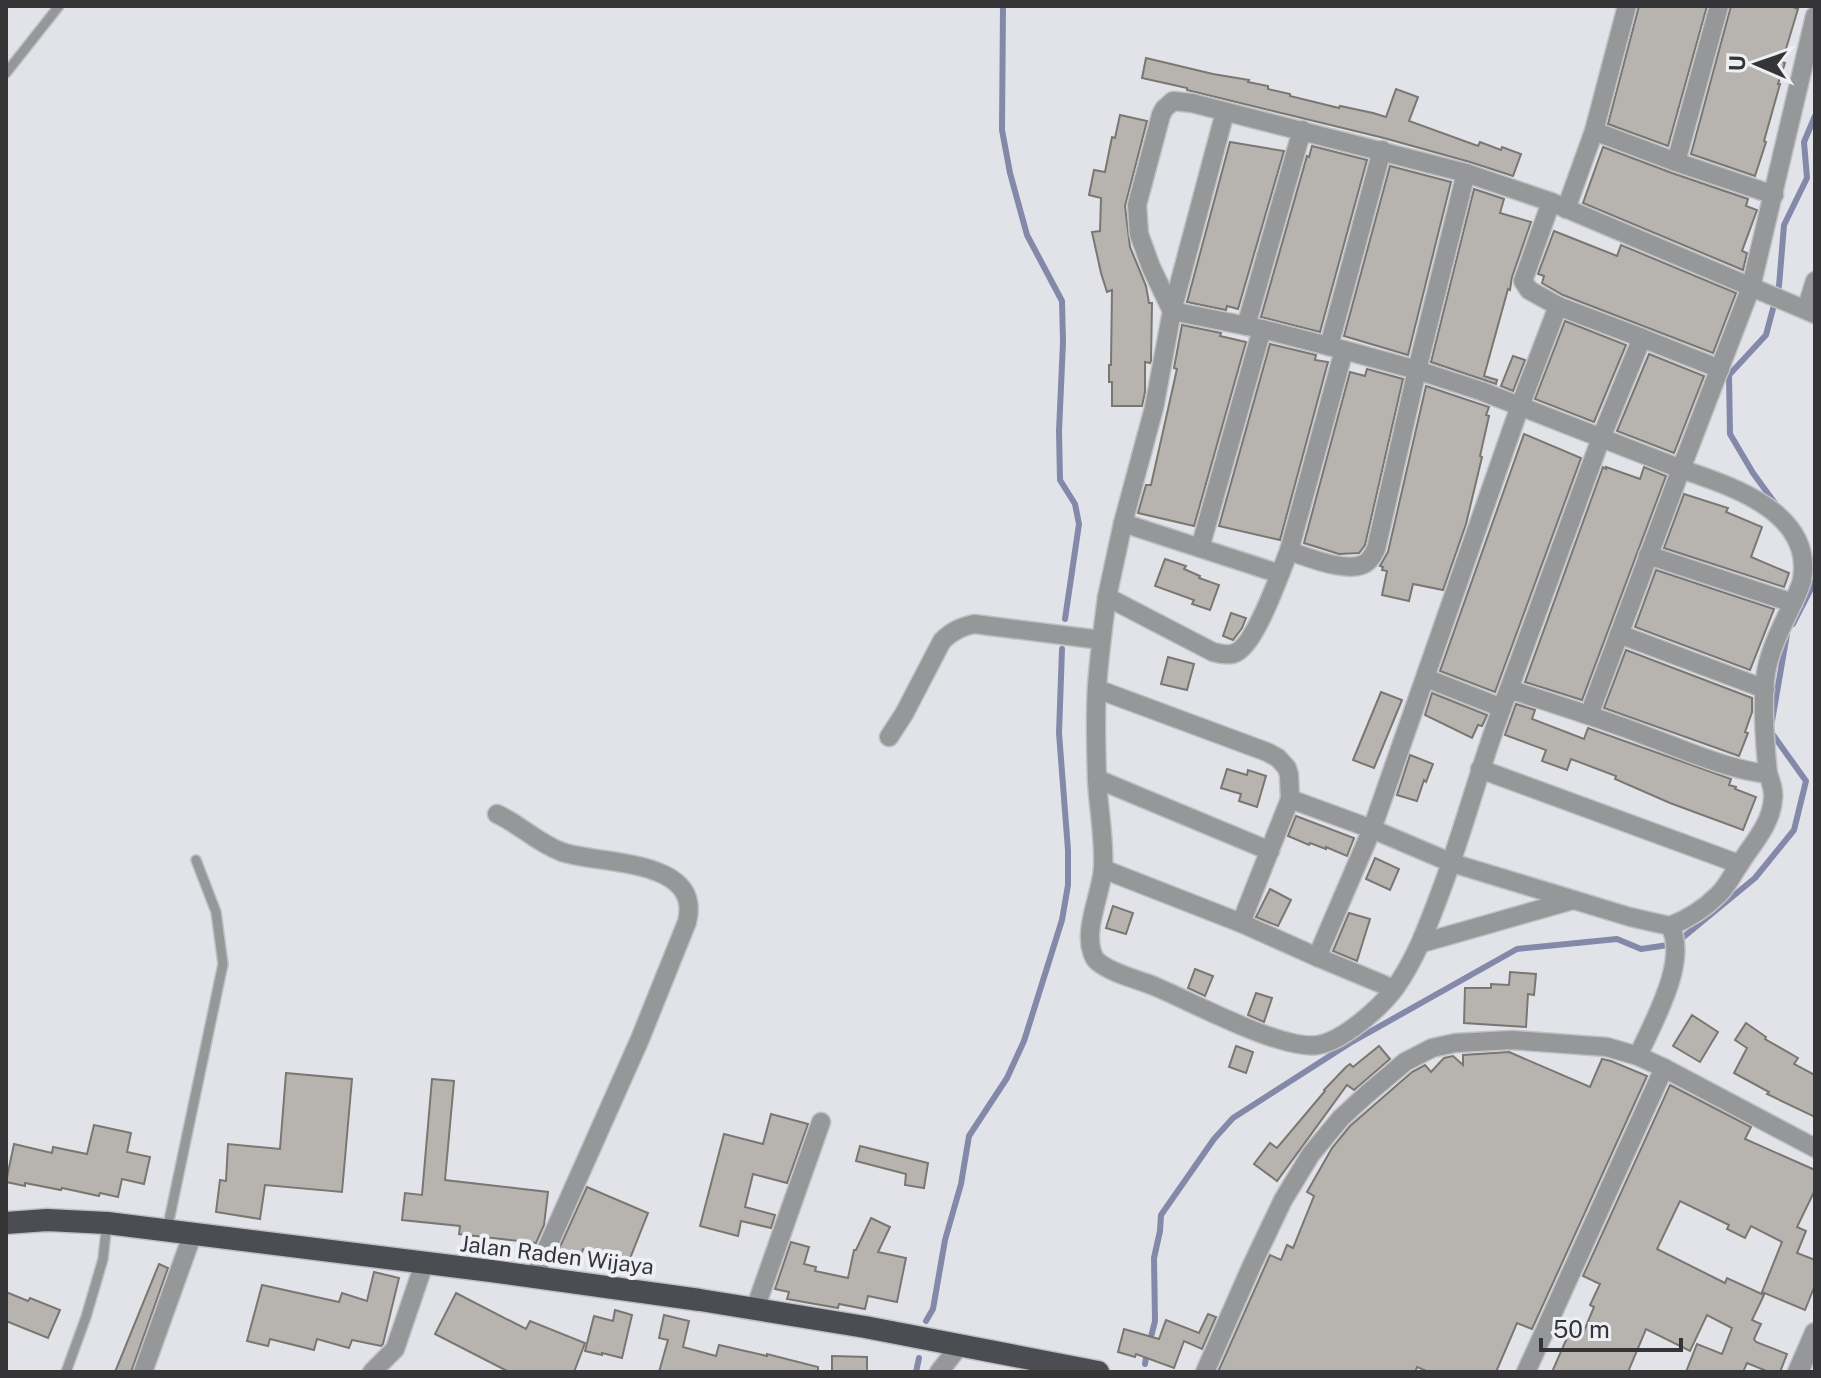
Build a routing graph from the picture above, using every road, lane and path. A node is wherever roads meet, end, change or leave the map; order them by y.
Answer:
1 (59, 6) edge
2 (1627, 6) edge
3 (1719, 6) edge
4 (1815, 16) edge
5 (6, 73) edge
6 (1225, 112) junction
7 (1302, 130) junction
8 (1594, 131) junction
9 (1382, 150) junction
10 (1676, 162) junction
11 (1466, 173) junction
12 (1774, 195) junction
13 (1559, 206) junction
14 (1815, 281) edge
15 (1755, 288) junction
16 (1558, 306) junction
17 (1806, 310) edge
18 (1172, 311) junction
19 (1254, 328) junction
20 (1642, 338) junction
21 (1336, 348) junction
22 (1720, 369) junction
23 (1417, 370) junction
24 (1520, 406) junction
25 (1601, 438) junction
26 (1681, 469) junction
27 (1123, 523) junction
28 (1200, 548) junction
29 (1289, 551) junction
30 (1648, 555) junction
31 (1280, 574) junction
32 (1107, 597) junction
33 (1793, 603) junction
34 (1619, 634) junction
35 (1101, 640) junction
36 (1426, 678) junction
37 (1097, 689) junction
38 (1509, 689) junction
39 (1765, 689) junction
40 (1502, 708) junction
41 (1589, 715) junction
42 (889, 737) dead end
43 (1480, 769) junction
44 (1768, 774) junction
45 (1097, 779) junction
46 (1290, 799) junction
47 (497, 814) dead end
48 (1372, 829) junction
49 (1270, 851) junction
50 (196, 860) dead end
51 (1452, 863) junction
52 (1739, 864) junction
53 (1103, 869) junction
54 (1574, 900) junction
55 (1241, 923) junction
56 (1673, 932) junction
57 (1422, 943) junction
58 (1317, 957) junction
59 (1394, 989) junction
60 (1638, 1056) junction
61 (1664, 1068) junction
62 (821, 1122) dead end
63 (1815, 1148) edge
64 (6, 1223) edge
65 (107, 1223) junction
66 (167, 1230) junction
67 (193, 1233) junction
68 (424, 1264) junction
69 (534, 1277) junction
70 (755, 1309) junction
71 (1815, 1333) edge
72 (960, 1345) junction
73 (66, 1372) edge
74 (143, 1372) edge
75 (372, 1372) edge
76 (939, 1372) edge
77 (1098, 1372) edge
78 (1205, 1372) edge
79 (1526, 1372) edge
80 (1798, 1372) edge

1 - 5 lane
2 - 8 street
3 - 10 street
4 - 12 street
6 - 7 street
6 - 18 street
6 - 18 street
7 - 9 street
7 - 19 street
8 - 10 street
8 - 13 street
9 - 11 street
9 - 21 street
10 - 12 street
11 - 13 street
11 - 23 street
12 - 15 street
13 - 15 street
13 - 16 street
14 - 17 street
15 - 17 street
15 - 22 street
16 - 20 street
16 - 24 street
18 - 19 street
18 - 27 street
19 - 21 street
19 - 28 street
20 - 22 street
20 - 25 street
21 - 23 street
21 - 29 street
22 - 26 street
23 - 24 street
23 - 29 street
24 - 25 street
24 - 36 street
25 - 26 street
25 - 38 street
26 - 30 street
26 - 33 street
27 - 28 street
27 - 32 street
28 - 31 street
29 - 31 street
30 - 33 street
30 - 34 street
31 - 32 street
32 - 35 street
33 - 39 street
34 - 39 street
34 - 41 street
35 - 37 street
35 - 42 street
36 - 40 street
36 - 48 street
37 - 45 street
37 - 46 street
38 - 40 street
38 - 41 street
39 - 44 street
40 - 43 street
41 - 44 street
43 - 51 street
43 - 52 street
44 - 52 street
45 - 49 street
45 - 53 street
46 - 48 street
46 - 49 street
47 - 69 street
48 - 51 street
48 - 58 street
49 - 55 street
50 - 66 lane
51 - 54 street
51 - 57 street
52 - 56 street
53 - 55 street
53 - 59 street
54 - 56 street
54 - 57 street
55 - 58 street
56 - 60 street
57 - 59 street
58 - 59 street
60 - 61 street
60 - 78 street
61 - 63 street
61 - 79 street
62 - 70 street
64 - 65 highway, Jalan Raden Wijaya
65 - 66 highway, Jalan Raden Wijaya
65 - 73 lane
66 - 67 highway, Jalan Raden Wijaya
67 - 68 highway, Jalan Raden Wijaya
67 - 74 street
68 - 69 highway, Jalan Raden Wijaya
68 - 75 street
69 - 70 highway, Jalan Raden Wijaya
70 - 72 highway, Jalan Raden Wijaya
71 - 80 street
72 - 76 street
72 - 77 highway, Jalan Raden Wijaya

